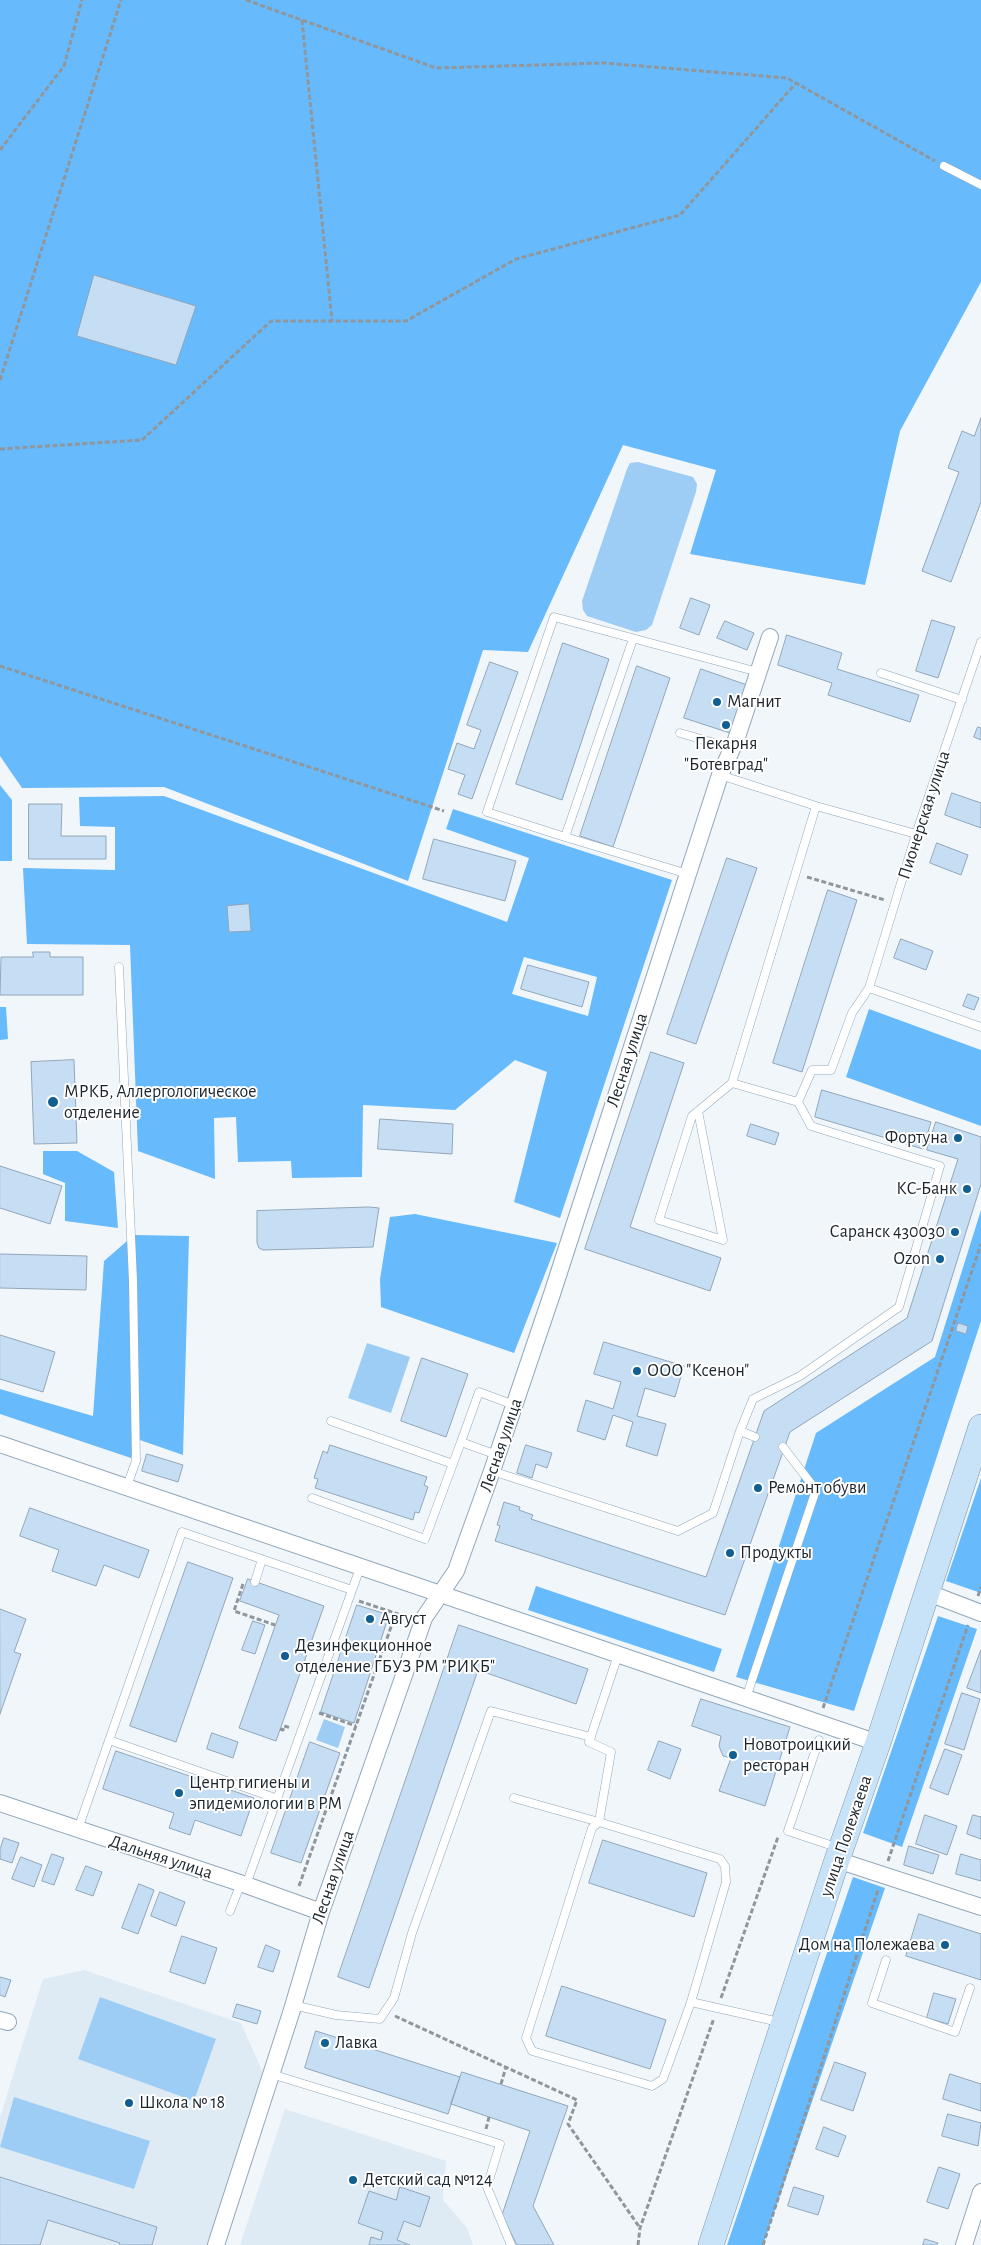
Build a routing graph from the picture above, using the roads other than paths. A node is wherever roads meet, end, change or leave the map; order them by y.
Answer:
1 (944, 166) road end
2 (981, 185) edge
3 (633, 638) junction
4 (770, 638) dead end
5 (981, 642) edge
6 (758, 672) junction
7 (881, 673) dead end
8 (962, 700) junction
9 (680, 733) dead end
10 (732, 748) junction
11 (720, 775) junction
12 (816, 806) junction
13 (916, 834) junction
14 (565, 837) junction
15 (688, 874) junction
16 (119, 967) dead end
17 (869, 988) junction
18 (981, 1027) edge
19 (732, 1083) junction
20 (798, 1102) junction
21 (698, 1111) junction
22 (514, 1405) junction
23 (331, 1421) dead end
24 (981, 1427) edge
25 (740, 1431) junction
26 (755, 1437) dead end
27 (461, 1442) junction
28 (0, 1444) edge
29 (783, 1447) dead end
30 (495, 1463) junction
31 (453, 1464) junction
32 (127, 1486) junction
33 (312, 1498) dead end
34 (262, 1559) junction
35 (360, 1568) junction
36 (256, 1580) road end
37 (926, 1592) junction
38 (351, 1594) junction
39 (438, 1594) junction
40 (977, 1611) edge
41 (618, 1655) junction
42 (746, 1698) junction
43 (590, 1739) junction
44 (109, 1740) junction
45 (819, 1740) dead end
46 (878, 1743) junction
47 (514, 1798) dead end
48 (278, 1799) junction
49 (0, 1803) edge
50 (599, 1822) junction
51 (78, 1829) junction
52 (839, 1854) junction
53 (244, 1884) junction
54 (981, 1907) edge
55 (230, 1911) dead end
56 (321, 1912) junction
57 (886, 1960) dead end
58 (970, 1988) dead end
59 (691, 2002) junction
60 (293, 2005) junction
61 (784, 2023) junction
62 (271, 2074) junction
63 (981, 2192) edge
64 (216, 2245) edge
65 (511, 2245) edge
66 (711, 2245) edge
67 (964, 2245) edge

1 - 2 lane
3 - 6 lane
3 - 14 lane
3 - 14 lane
4 - 6 street, Лесная улица
5 - 8 lane, Пионерская улица
6 - 10 street, Лесная улица
7 - 8 lane
8 - 13 lane, Пионерская улица
9 - 10 lane
10 - 11 street, Лесная улица
11 - 12 lane
11 - 15 street, Лесная улица
12 - 13 lane
12 - 19 lane
13 - 17 lane, Пионерская улица
14 - 15 lane
15 - 22 street, Лесная улица
16 - 32 lane
17 - 18 lane
17 - 20 lane, Пионерская улица
19 - 20 lane
19 - 21 lane
20 - 25 lane
21 - 21 lane
22 - 27 lane
22 - 30 street, Лесная улица
23 - 31 lane
24 - 37 main road, улица Полежаева
25 - 26 lane
25 - 30 lane
27 - 30 lane
27 - 31 lane
28 - 32 street
29 - 42 lane
30 - 39 street, Лесная улица
31 - 33 lane
32 - 35 street
34 - 36 lane
34 - 38 lane
34 - 44 lane
35 - 38 lane
35 - 39 street
37 - 40 street
37 - 46 main road, улица Полежаева
38 - 48 lane
39 - 41 street
39 - 56 street, Лесная улица
41 - 42 street
41 - 43 lane
42 - 46 street
43 - 50 lane
43 - 60 lane
44 - 48 lane
44 - 51 lane
45 - 52 lane
46 - 52 main road, улица Полежаева
47 - 50 lane
48 - 53 lane
49 - 51 street, Дальняя улица
50 - 59 lane
50 - 59 lane
51 - 53 street, Дальняя улица
52 - 54 street
52 - 61 main road, улица Полежаева
53 - 55 lane
53 - 56 street, Дальняя улица
56 - 60 street, Лесная улица
57 - 58 lane
59 - 61 lane
60 - 62 street, Лесная улица
61 - 66 main road, улица Полежаева
62 - 64 street, Лесная улица
62 - 65 lane
63 - 67 street

